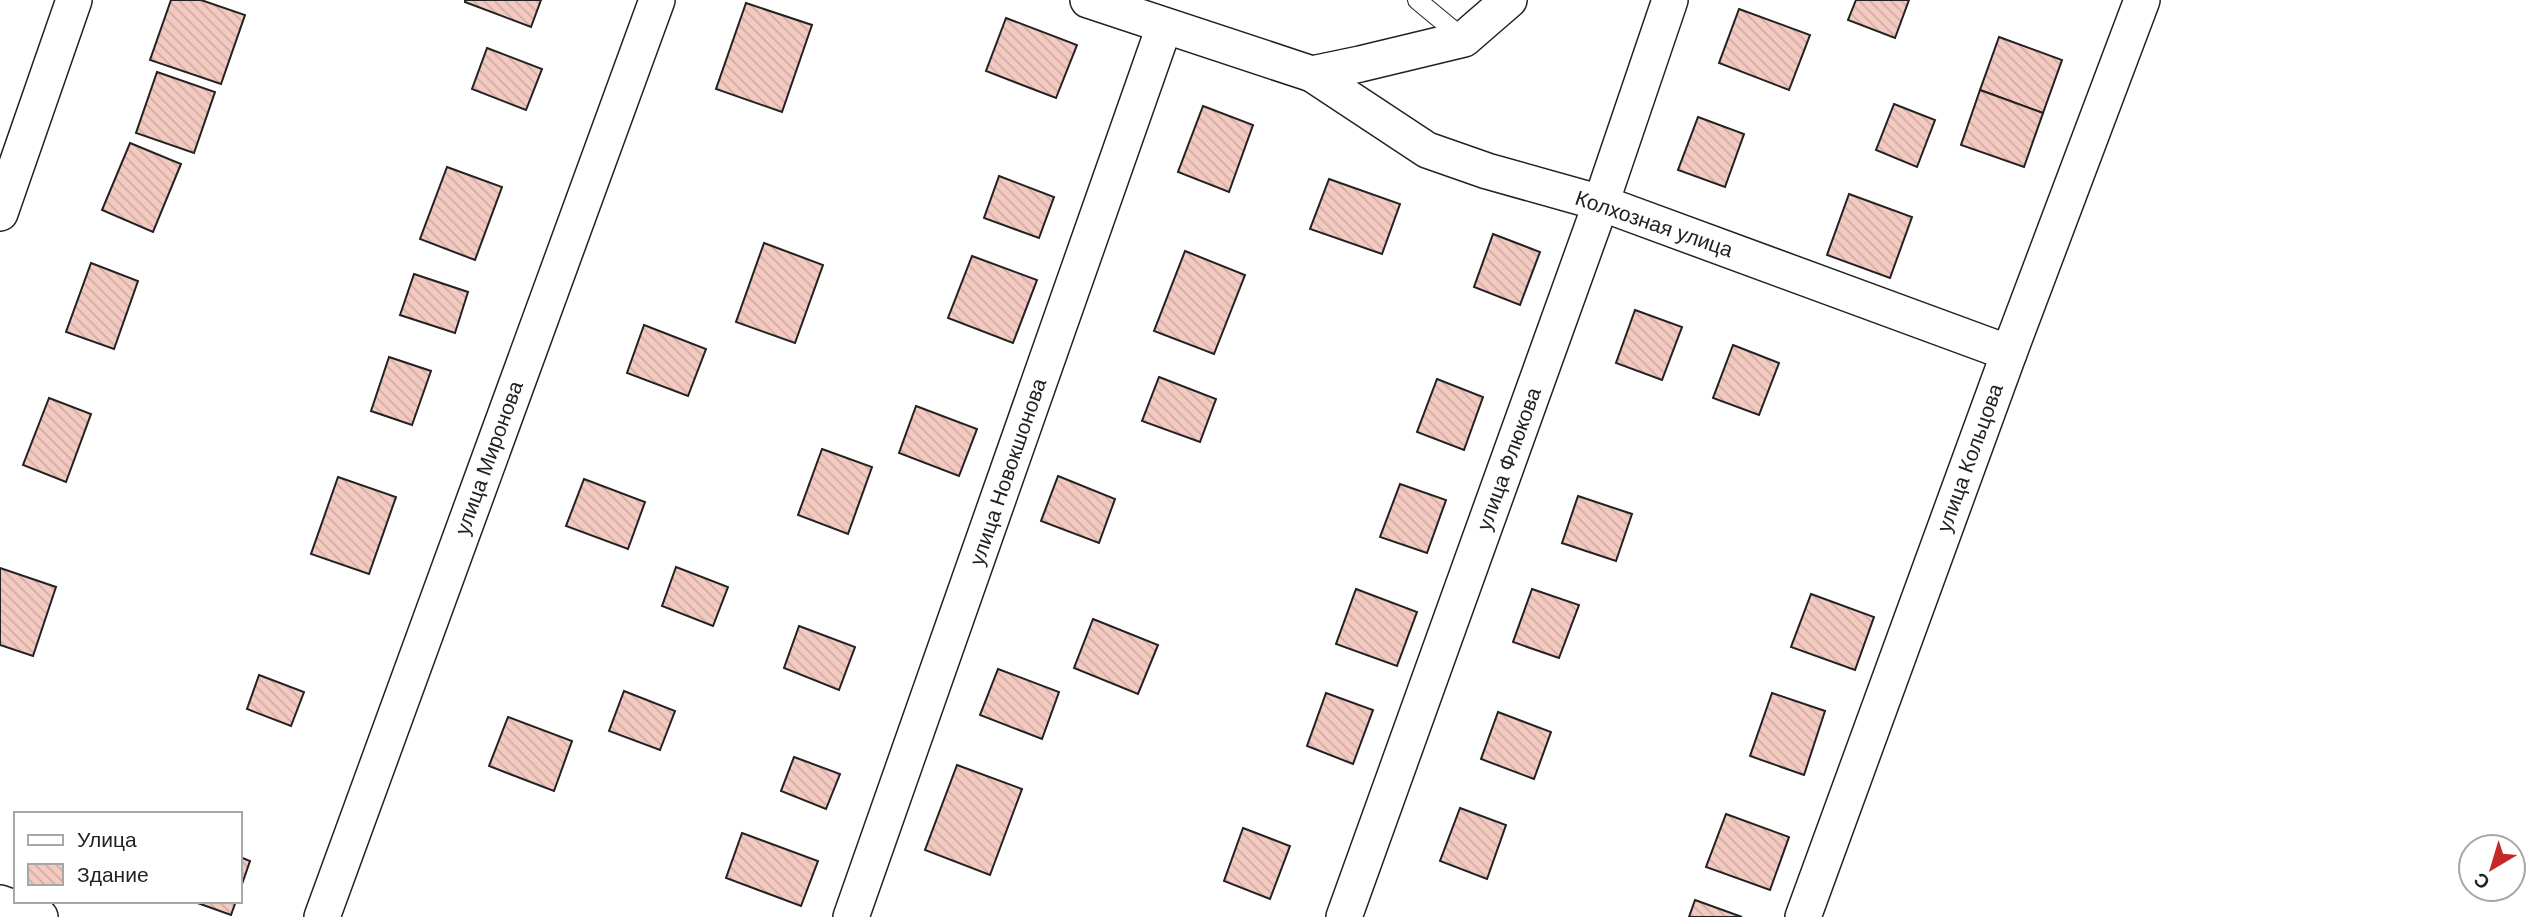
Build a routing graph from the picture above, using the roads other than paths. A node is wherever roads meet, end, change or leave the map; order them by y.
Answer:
1 (74, 0) edge
2 (657, 0) edge
3 (1088, 0) edge
4 (1417, 0) edge
5 (1508, 0) edge
6 (1670, 0) edge
7 (2142, 0) edge
8 (1164, 27) junction
9 (1464, 38) junction
10 (1312, 74) junction
11 (1601, 203) junction
12 (0, 213) edge
13 (2009, 353) junction
14 (0, 903) edge
15 (40, 917) edge
16 (322, 917) edge
17 (851, 917) edge
18 (1344, 917) edge
19 (1802, 917) edge

1 - 12 street
2 - 16 street, улица Миронова
3 - 8 street, Колхозная улица
4 - 9 lane
5 - 9 street, Колхозная улица
6 - 11 street, улица Флюкова
7 - 13 street, улица Кольцова
8 - 10 street, Колхозная улица
8 - 17 street, улица Новокшонова
9 - 10 street, Колхозная улица
10 - 11 street, Колхозная улица
11 - 13 street, Колхозная улица
11 - 18 street, улица Флюкова
13 - 19 street, улица Кольцова
14 - 15 street

